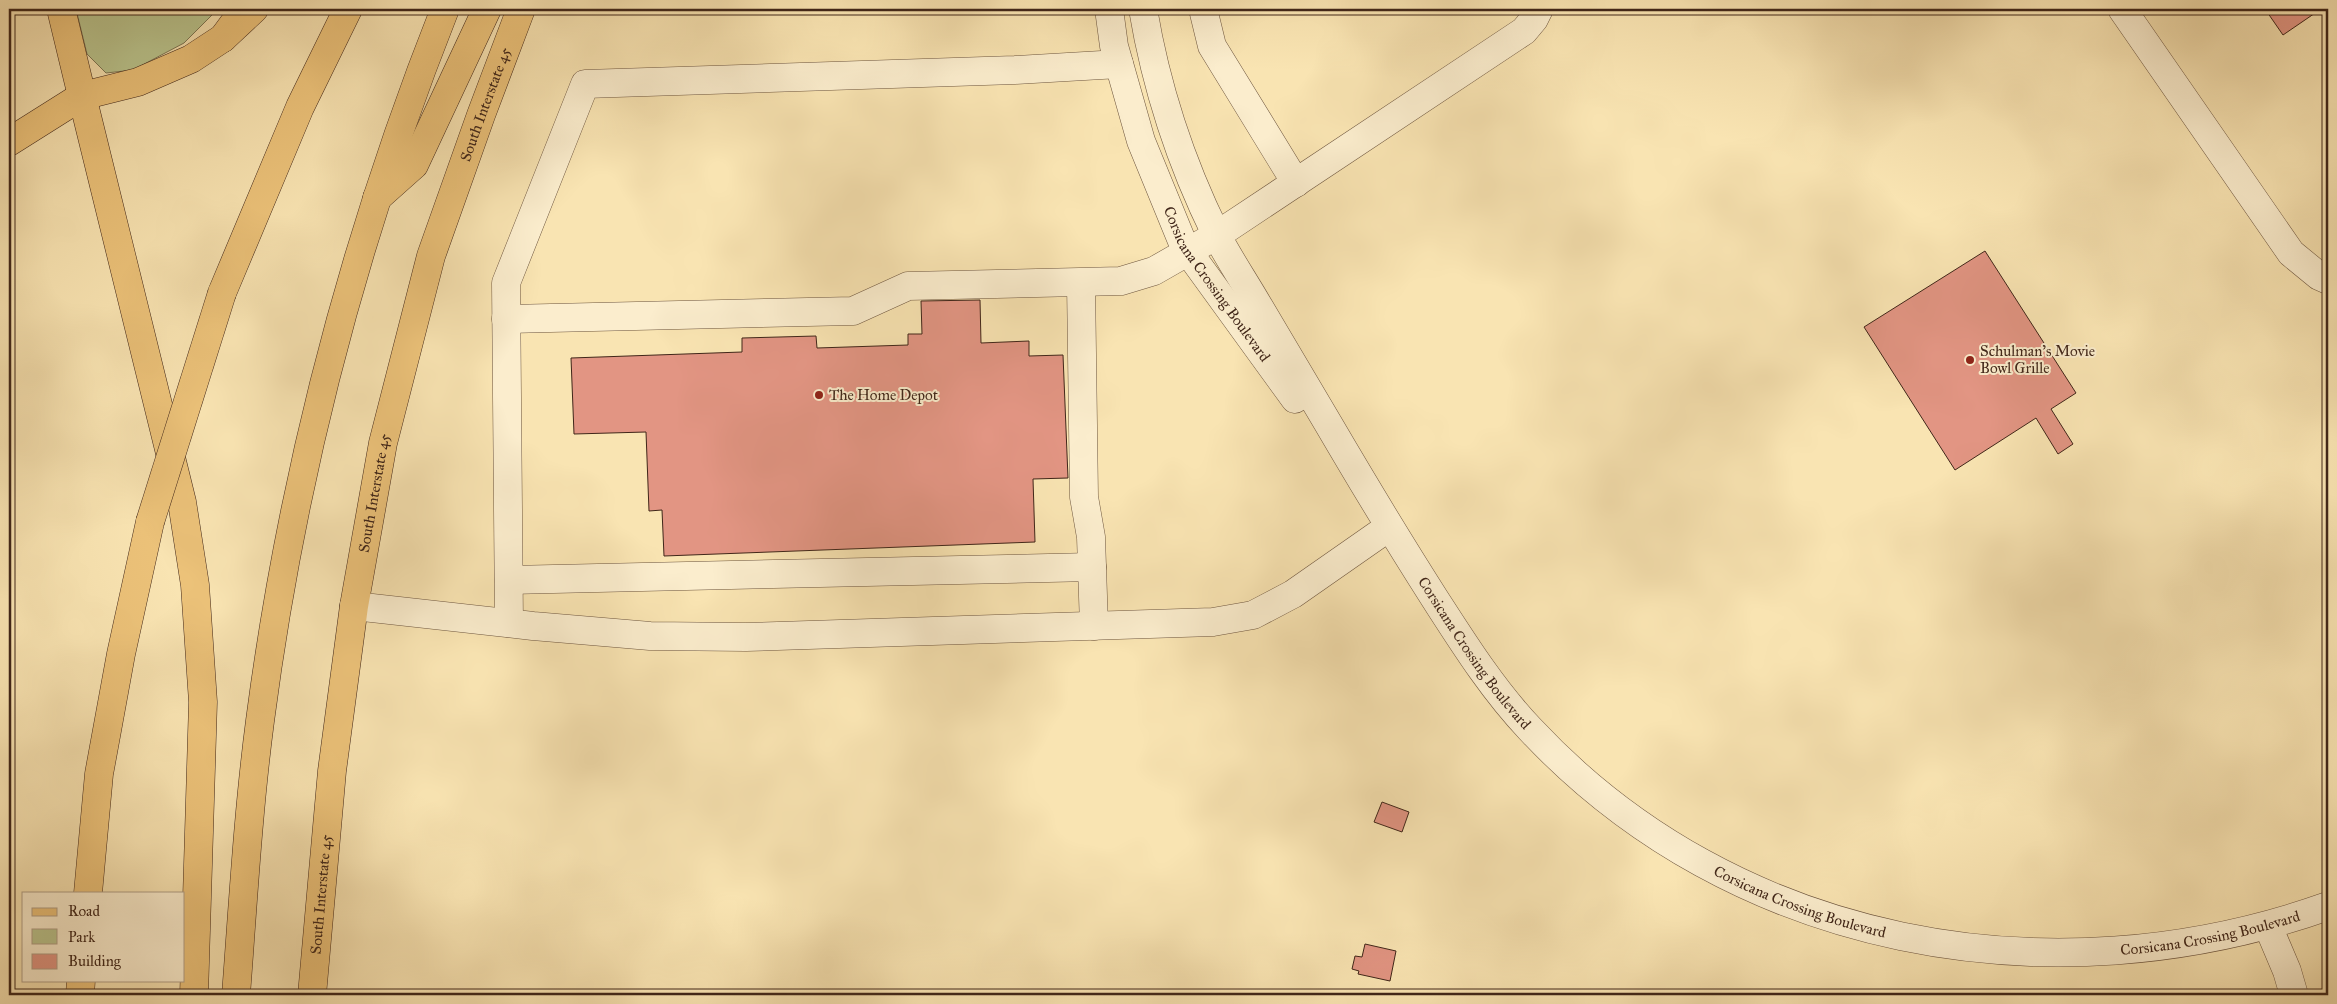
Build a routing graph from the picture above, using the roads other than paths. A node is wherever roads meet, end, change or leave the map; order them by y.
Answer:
1 (61, 9) edge
2 (244, 9) edge
3 (254, 9) edge
4 (348, 9) edge
5 (445, 9) edge
6 (487, 9) edge
7 (521, 9) edge
8 (1109, 9) edge
9 (1143, 9) edge
10 (1203, 9) edge
11 (1539, 9) edge
12 (2122, 9) edge
13 (223, 38) junction
14 (1119, 64) junction
15 (82, 96) junction
16 (46, 121) junction
17 (9, 142) edge
18 (9, 150) edge
19 (1296, 183) junction
20 (376, 199) junction
21 (1217, 235) junction
22 (1189, 253) junction
23 (2328, 280) edge
24 (1081, 283) junction
25 (506, 319) junction
26 (1389, 527) junction
27 (1092, 567) junction
28 (509, 580) junction
29 (354, 606) junction
30 (509, 623) junction
31 (1094, 626) junction
32 (88, 892) edge
33 (2328, 906) edge
34 (2268, 926) junction
35 (81, 982) edge
36 (80, 995) edge
37 (194, 995) edge
38 (236, 995) edge
39 (312, 995) edge
40 (2294, 995) edge

1 - 15 main road
2 - 13 main road
3 - 13 main road
4 - 32 main road, bridge
5 - 20 main road
6 - 20 main road
7 - 29 main road, South Interstate 45
8 - 14 street, Corsicana Crossing Boulevard
9 - 21 street, Corsicana Crossing Boulevard
10 - 19 street
11 - 19 street
12 - 23 street
13 - 15 main road
14 - 22 street, Corsicana Crossing Boulevard
14 - 25 street
15 - 16 main road
15 - 37 main road
16 - 17 main road
16 - 18 main road
19 - 21 street
20 - 38 main road
21 - 22 street
21 - 26 street, Corsicana Crossing Boulevard
22 - 24 street
22 - 26 street, Corsicana Crossing Boulevard
24 - 25 street
24 - 27 street
25 - 28 street
26 - 31 street
26 - 34 street, Corsicana Crossing Boulevard
27 - 28 street
27 - 31 street
28 - 30 street
29 - 30 street
29 - 39 main road, South Interstate 45
30 - 31 street
33 - 34 street, Corsicana Crossing Boulevard
34 - 40 street
35 - 36 main road

